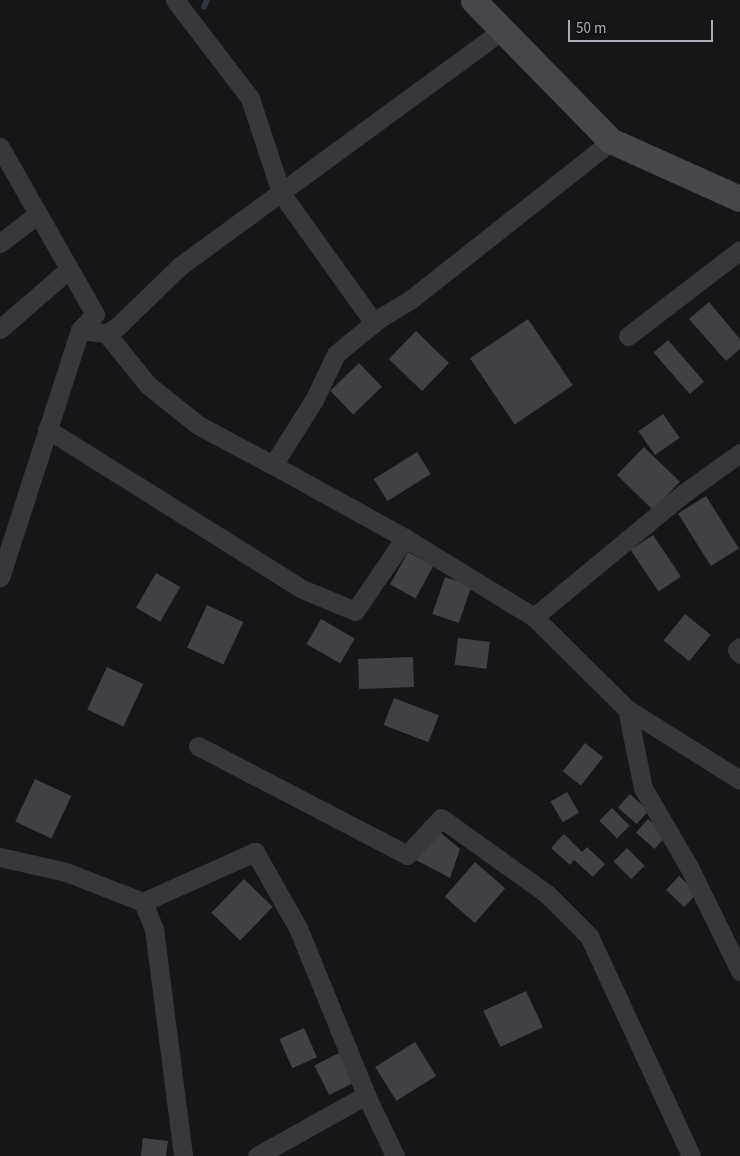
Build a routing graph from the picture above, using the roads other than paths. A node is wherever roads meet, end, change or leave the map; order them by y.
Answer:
1 (176, 0) edge
2 (474, 0) edge
3 (502, 30) junction
4 (611, 141) junction
5 (2, 154) edge
6 (281, 193) junction
7 (740, 199) edge
8 (38, 214) junction
9 (0, 243) edge
10 (740, 250) edge
11 (69, 269) junction
12 (374, 323) junction
13 (0, 329) edge
14 (80, 330) junction
15 (106, 333) junction
16 (628, 336) dead end
17 (47, 429) junction
18 (740, 453) edge
19 (273, 465) junction
20 (405, 538) junction
21 (0, 577) edge
22 (534, 617) junction
23 (740, 647) edge
24 (740, 654) edge
25 (627, 709) junction
26 (198, 746) dead end
27 (740, 780) edge
28 (0, 857) edge
29 (143, 902) junction
30 (740, 971) edge
31 (366, 1095) junction
32 (183, 1156) edge
33 (257, 1156) edge
34 (395, 1156) edge
35 (691, 1156) edge

1 - 6 street
2 - 3 street
3 - 4 street
3 - 6 street
4 - 7 street
4 - 12 street
5 - 8 street
6 - 12 street
6 - 15 street
8 - 9 street
8 - 11 street
10 - 16 street
11 - 13 street
11 - 14 street
12 - 19 street
14 - 15 street
14 - 17 street
15 - 19 street
17 - 20 street
17 - 21 street
18 - 22 street
19 - 20 street
20 - 22 street
22 - 25 street
23 - 24 street
25 - 27 street
25 - 30 street
26 - 35 street
28 - 29 street
29 - 31 street
29 - 32 street
31 - 33 street
31 - 34 street

